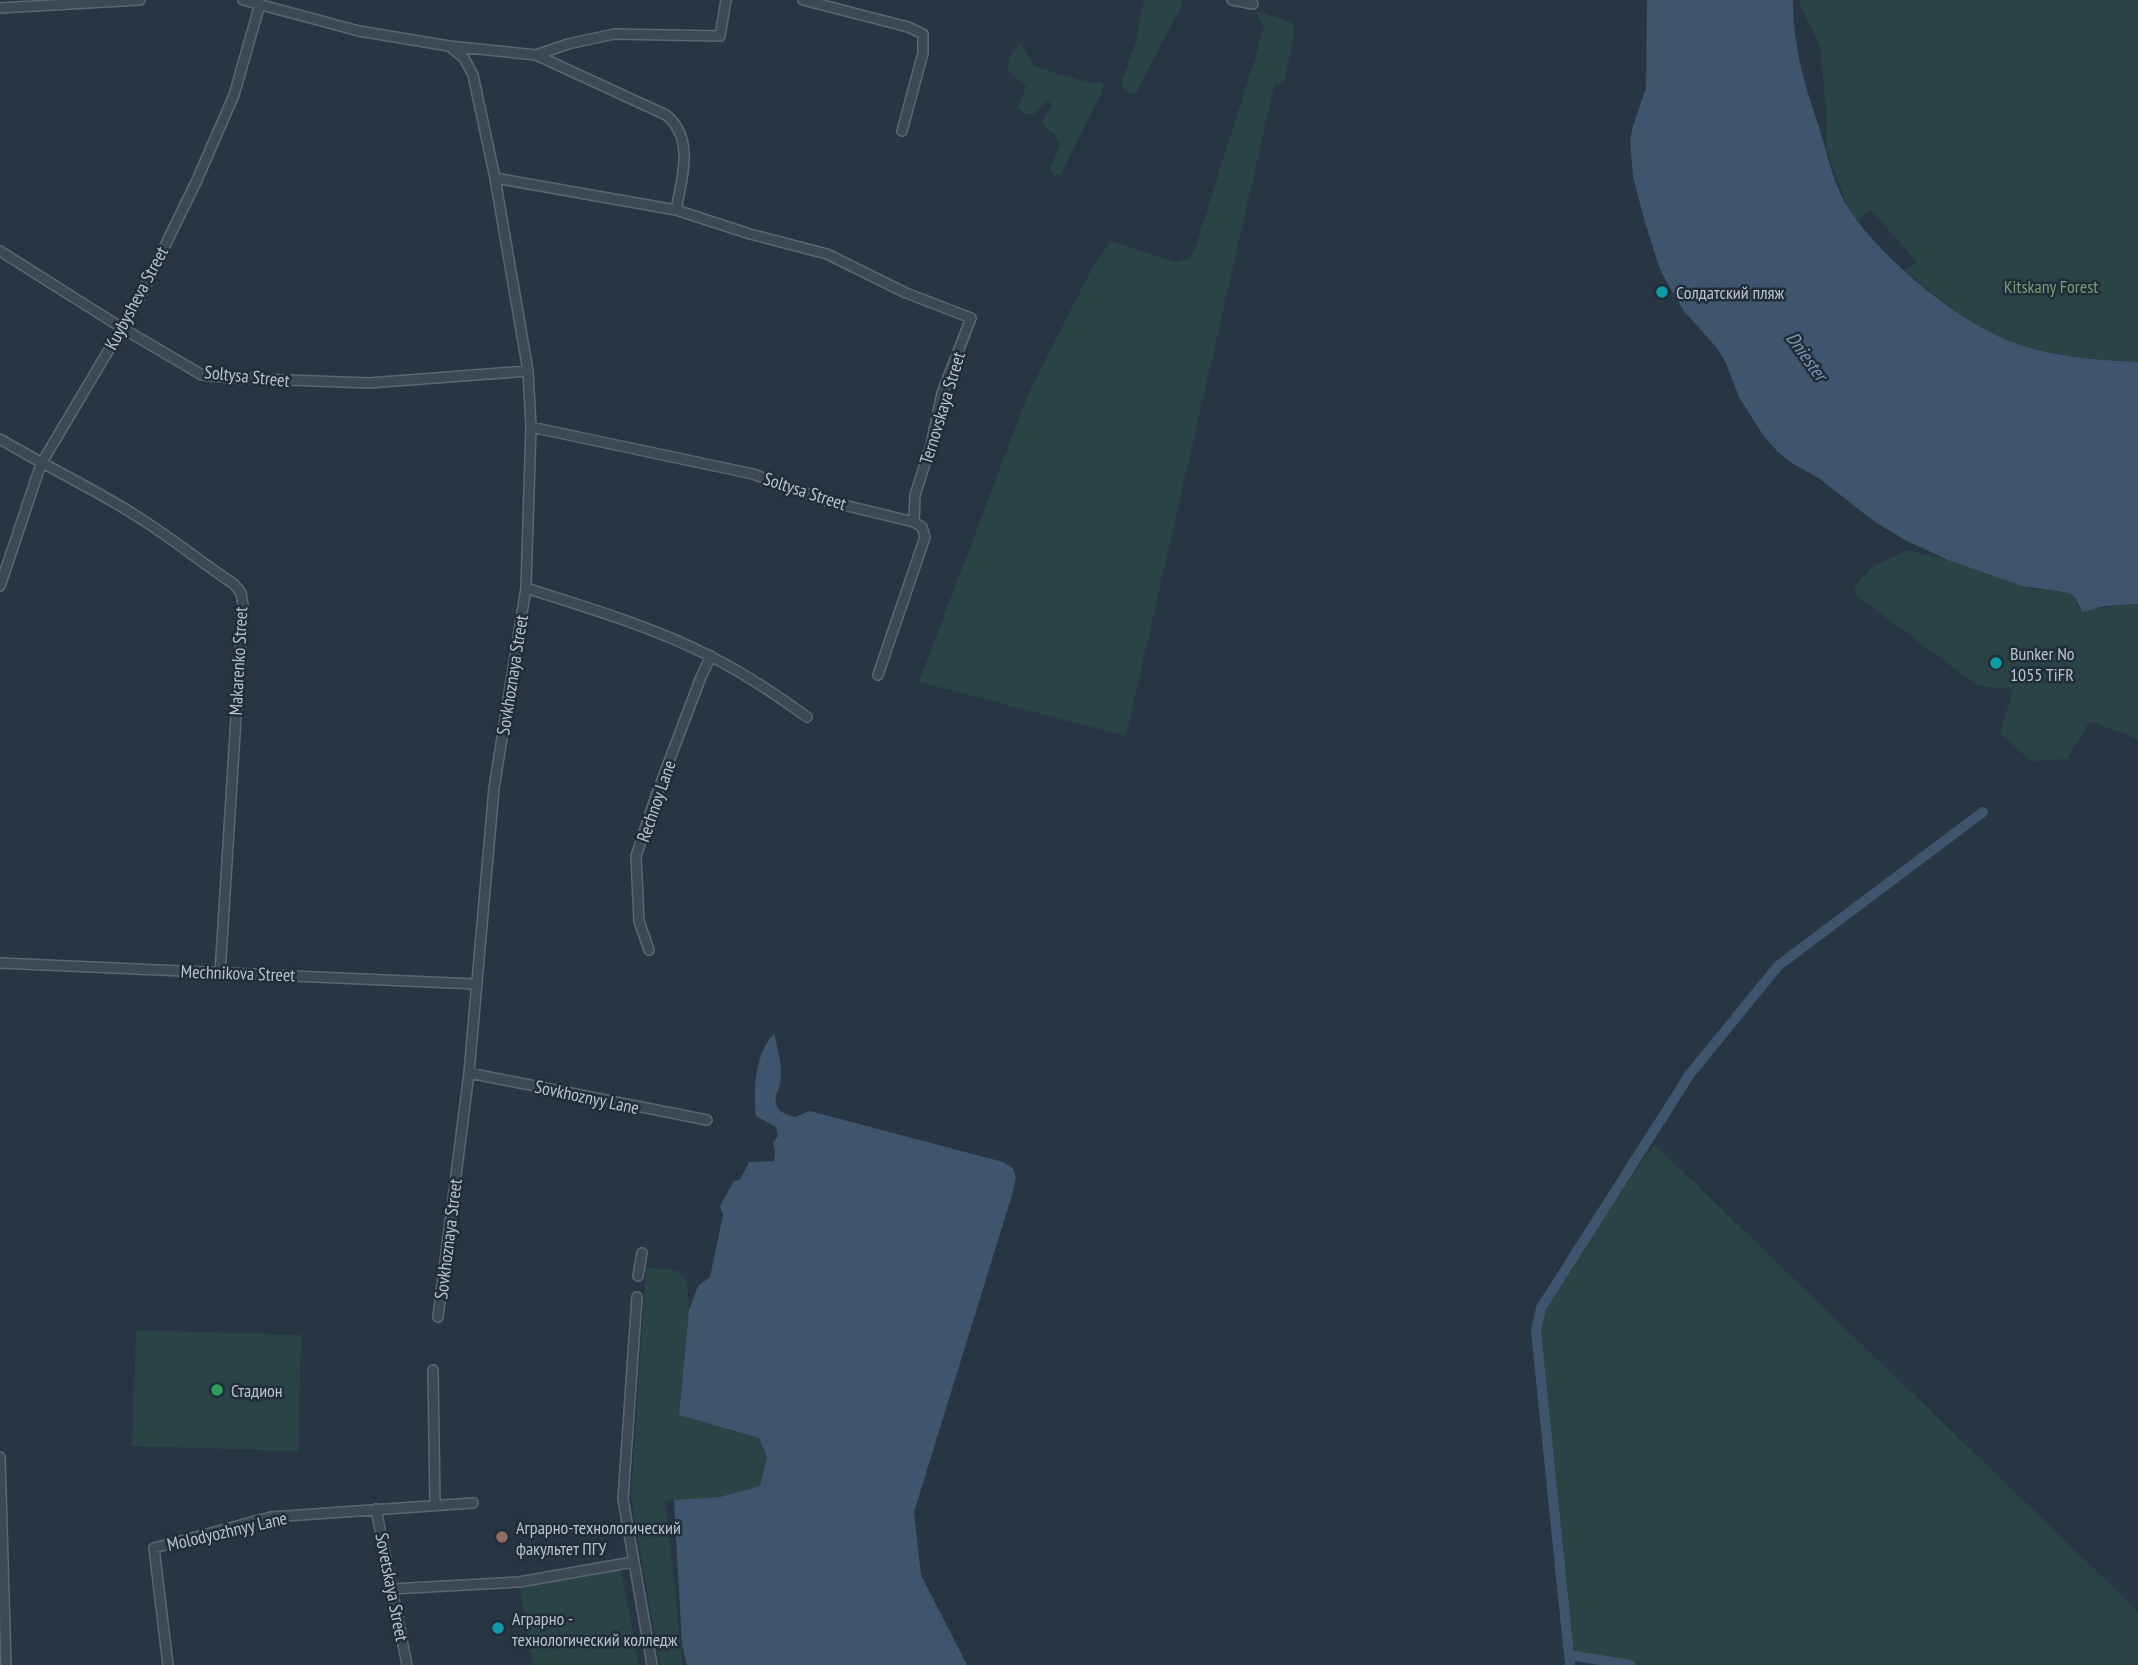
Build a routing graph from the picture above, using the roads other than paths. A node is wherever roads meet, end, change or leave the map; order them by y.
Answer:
1 (140, 0) edge
2 (243, 0) edge
3 (726, 0) edge
4 (802, 0) edge
5 (1232, 0) edge
6 (260, 4) junction
7 (1253, 4) dead end
8 (0, 8) edge
9 (449, 46) junction
10 (536, 55) junction
11 (902, 131) dead end
12 (495, 178) junction
13 (676, 211) junction
14 (0, 251) edge
15 (122, 328) junction
16 (527, 371) junction
17 (531, 427) junction
18 (0, 439) edge
19 (41, 464) junction
20 (914, 522) junction
21 (0, 586) edge
22 (526, 588) junction
23 (711, 656) junction
24 (878, 675) dead end
25 (807, 717) dead end
26 (649, 950) dead end
27 (0, 963) edge
28 (220, 974) junction
29 (475, 984) junction
30 (468, 1073) junction
31 (707, 1120) dead end
32 (642, 1253) dead end
33 (638, 1276) dead end
34 (637, 1297) dead end
35 (438, 1317) dead end
36 (433, 1370) dead end
37 (0, 1457) edge
38 (473, 1503) dead end
39 (435, 1504) junction
40 (376, 1509) junction
41 (633, 1562) junction
42 (392, 1589) junction
43 (6, 1665) edge
44 (168, 1665) edge
45 (407, 1665) edge
46 (652, 1665) edge

1 - 8 street
2 - 6 street
3 - 10 street
4 - 11 street
5 - 7 street
6 - 9 street
6 - 15 street, Kuybysheva Street
9 - 10 street
9 - 12 street, Sovkhoznaya Street
10 - 13 street
12 - 13 street, Ternovskaya Street
12 - 16 street, Sovkhoznaya Street
13 - 20 street, Ternovskaya Street
14 - 15 street, Soltysa Street
15 - 16 street, Soltysa Street
15 - 19 street, Kuybysheva Street
16 - 17 street, Sovkhoznaya Street
17 - 20 street, Soltysa Street
17 - 22 street, Sovkhoznaya Street
18 - 19 street, Makarenko Street
19 - 21 street, Kuybysheva Street
19 - 28 street, Makarenko Street
20 - 24 street, Ternovskaya Street
22 - 23 street
22 - 29 street, Sovkhoznaya Street
23 - 25 street
23 - 26 street, Rechnoy Lane
27 - 28 street, Mechnikova Street
28 - 29 street, Mechnikova Street
29 - 30 street, Sovkhoznaya Street
30 - 31 street, Sovkhoznyy Lane
30 - 35 street, Sovkhoznaya Street
32 - 33 street
34 - 41 street
36 - 39 street
37 - 43 street
38 - 39 street
39 - 40 street
40 - 42 street, Sovetskaya Street
40 - 44 street, Molodyozhnyy Lane
41 - 42 street
41 - 46 street
42 - 45 street, Sovetskaya Street

